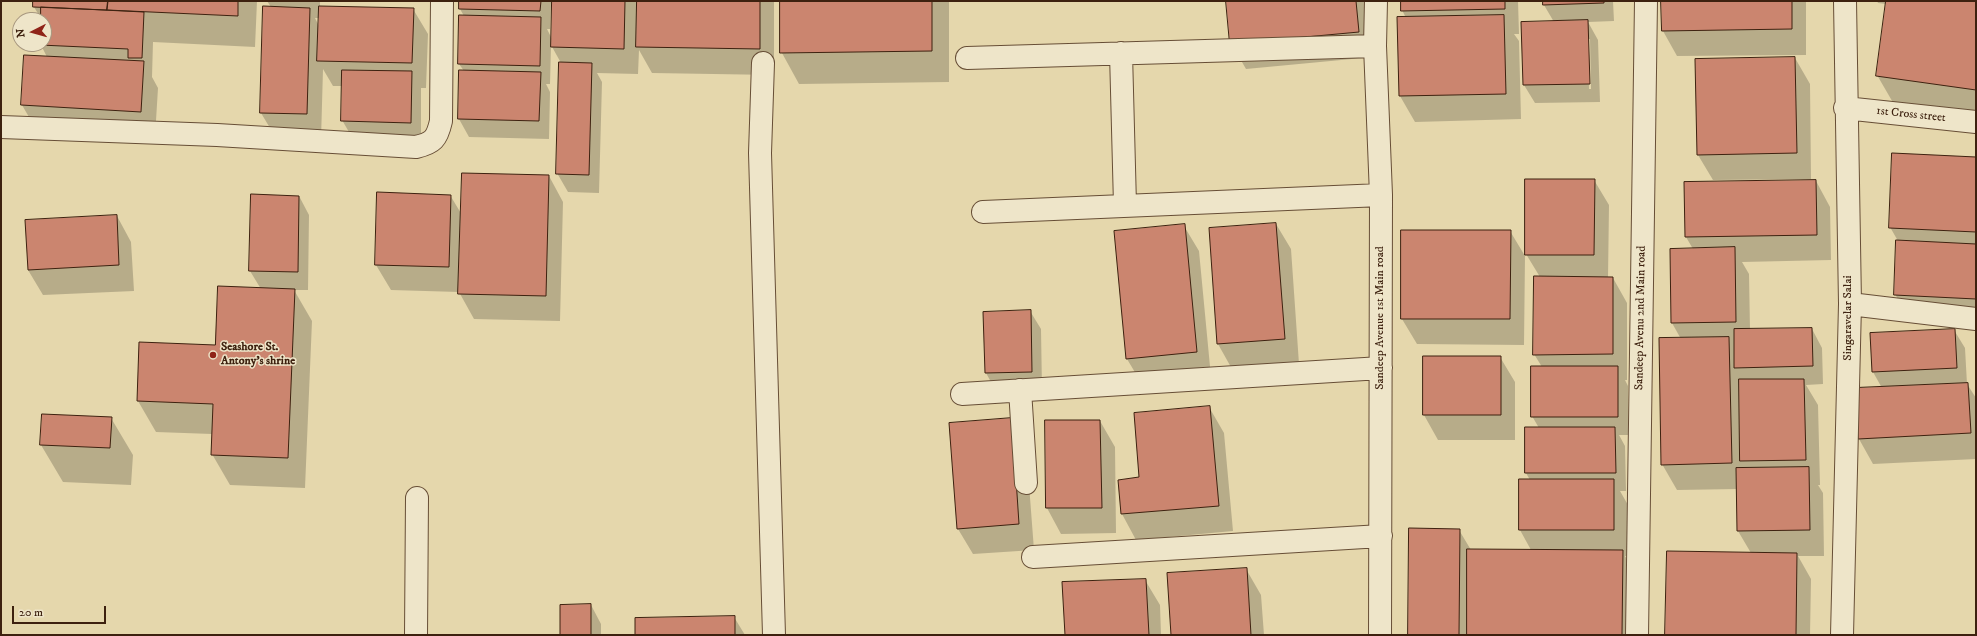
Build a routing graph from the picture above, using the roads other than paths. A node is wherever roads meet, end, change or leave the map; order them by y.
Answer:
1 (442, 1) edge
2 (1376, 1) edge
3 (1646, 1) edge
4 (1845, 1) edge
5 (1375, 46) junction
6 (1121, 53) junction
7 (967, 58) dead end
8 (763, 63) dead end
9 (1845, 108) junction
10 (1976, 122) edge
11 (1, 127) edge
12 (1381, 195) junction
13 (1125, 205) junction
14 (983, 212) dead end
15 (1850, 304) junction
16 (1976, 319) edge
17 (1381, 368) junction
18 (1020, 390) junction
19 (962, 394) dead end
20 (1026, 483) dead end
21 (417, 498) dead end
22 (1381, 536) junction
23 (1033, 557) dead end
24 (416, 635) edge
25 (774, 635) edge
26 (1380, 635) edge
27 (1636, 635) edge
28 (1842, 635) edge

1 - 11 street
2 - 5 street, Sandeep Avenue 1st Main road
3 - 27 street, Sandeep Avenu 2nd Main road
4 - 9 street, Singaravelar Salai
5 - 6 street
5 - 12 street, Sandeep Avenue 1st Main road
6 - 7 street
6 - 13 street
8 - 25 street
9 - 10 street, 1st Cross street
9 - 15 street, Singaravelar Salai
12 - 13 street
12 - 17 street, Sandeep Avenue 1st Main road
13 - 14 street
15 - 16 street
15 - 28 street, Singaravelar Salai
17 - 18 street
17 - 22 street, Sandeep Avenue 1st Main road
18 - 19 street
18 - 20 street
21 - 24 street
22 - 23 street
22 - 26 street, Sandeep Avenue 1st Main road

